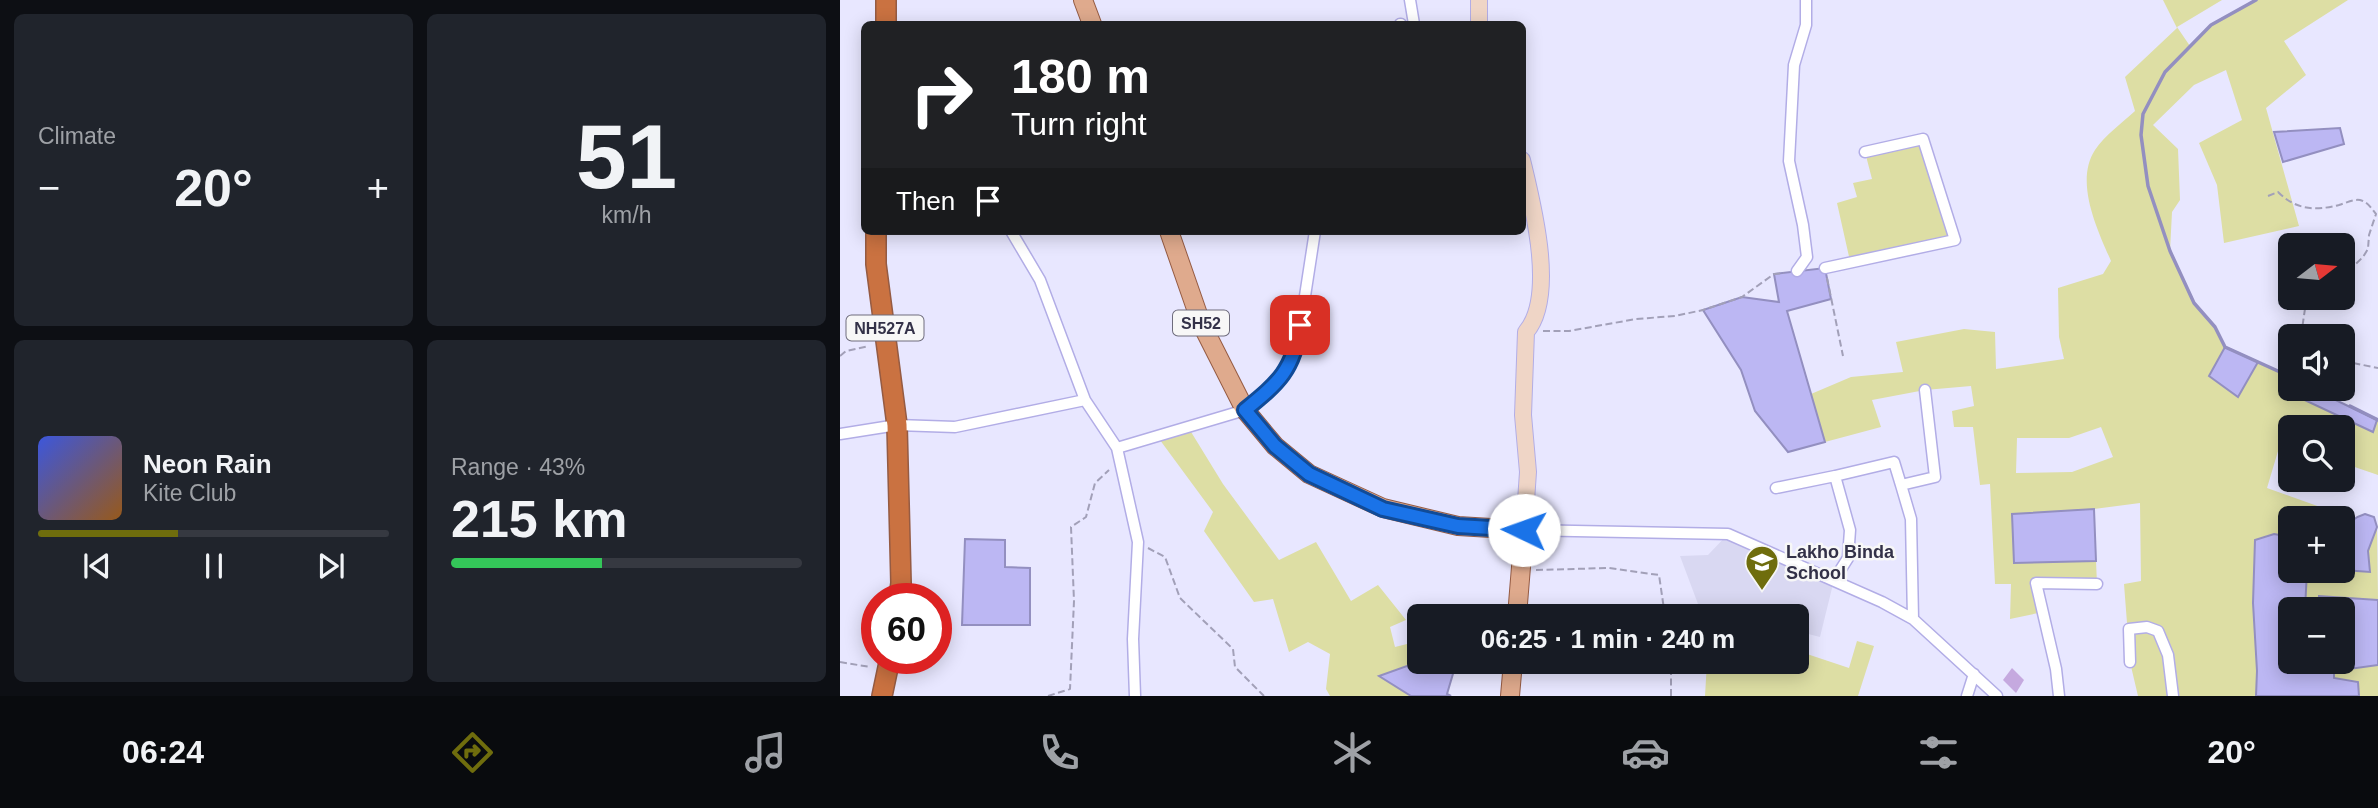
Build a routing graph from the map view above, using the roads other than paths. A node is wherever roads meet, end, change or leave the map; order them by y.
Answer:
1 (886, 0) edge
2 (1083, 0) edge
3 (1410, 0) edge
4 (1479, 0) edge
5 (1806, 0) edge
6 (886, 21) edge
7 (1091, 21) edge
8 (1414, 21) edge
9 (1479, 21) edge
10 (1865, 152) dead end
11 (1526, 180) edge
12 (876, 235) edge
13 (1013, 235) edge
14 (1170, 235) edge
15 (1314, 235) edge
16 (1825, 268) dead end
17 (1797, 271) dead end
18 (1925, 390) dead end
19 (1085, 400) junction
20 (1245, 410) junction
21 (897, 425) junction
22 (840, 434) edge
23 (1118, 454) junction
24 (1835, 476) junction
25 (1901, 485) junction
26 (1776, 488) dead end
27 (1524, 530) junction
28 (1834, 580) junction
29 (901, 583) edge
30 (2097, 584) dead end
31 (1518, 604) edge
32 (1913, 620) junction
33 (2130, 662) dead end
34 (887, 674) edge
35 (1512, 674) edge
36 (1974, 674) junction
37 (882, 696) edge
38 (1135, 696) edge
39 (1510, 696) edge
40 (1967, 696) edge
41 (1997, 696) edge
42 (2059, 696) edge
43 (2173, 696) edge

1 - 6 highway
2 - 7 main road
3 - 8 street
4 - 9 street
5 - 17 street
10 - 16 street
11 - 27 street
12 - 21 highway, NH527A
13 - 19 street
14 - 20 main road, SH52 / SH52
15 - 20 street
18 - 25 street
19 - 21 street
19 - 23 street
20 - 23 street
20 - 27 main road, SH52 / SH52
21 - 22 street
21 - 29 highway, NH527A
23 - 38 street
24 - 25 street
24 - 26 street
24 - 28 street
25 - 32 street
27 - 28 street
27 - 31 main road
28 - 32 street
30 - 42 street
32 - 36 street
33 - 43 street
34 - 37 highway
35 - 39 main road
36 - 40 street
36 - 41 street

